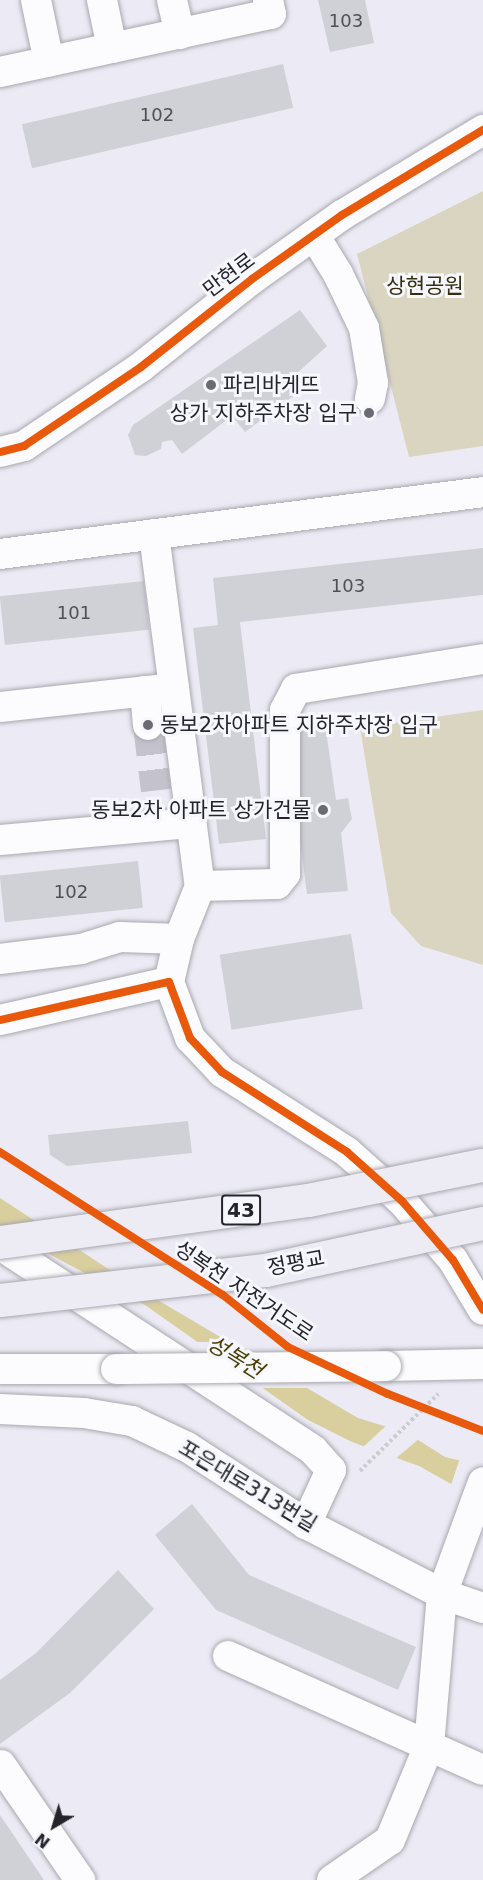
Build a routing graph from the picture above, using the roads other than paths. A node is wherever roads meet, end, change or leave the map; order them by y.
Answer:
1 (36, 0) edge
2 (102, 0) edge
3 (172, 0) edge
4 (268, 0) edge
5 (180, 34) junction
6 (112, 48) junction
7 (49, 62) junction
8 (0, 72) edge
9 (483, 129) edge
10 (314, 235) junction
11 (370, 399) dead end
12 (0, 452) edge
13 (483, 492) edge
14 (154, 534) junction
15 (0, 554) edge
16 (483, 659) edge
17 (174, 688) junction
18 (145, 691) junction
19 (0, 707) edge
20 (148, 725) tunnel mouth
21 (190, 823) junction
22 (0, 840) edge
23 (200, 886) junction
24 (179, 939) junction
25 (0, 959) edge
26 (169, 982) junction
27 (0, 1020) edge
28 (481, 1165) dead end
29 (483, 1223) edge
30 (0, 1244) edge
31 (0, 1300) edge
32 (483, 1310) edge
33 (483, 1364) edge
34 (0, 1369) edge
35 (0, 1410) edge
36 (483, 1482) edge
37 (306, 1524) junction
38 (442, 1594) junction
39 (483, 1608) edge
40 (228, 1656) dead end
41 (429, 1746) junction
42 (1, 1765) edge
43 (483, 1770) edge
44 (363, 1871) edge
45 (80, 1880) edge
46 (332, 1880) edge

1 - 7 street
2 - 6 street
3 - 5 street
4 - 5 street
5 - 6 street
6 - 7 street
7 - 8 street
9 - 10 street, 만현로
10 - 11 street
10 - 12 street, 만현로
13 - 14 street
14 - 15 street
14 - 17 street
16 - 23 street
17 - 18 street
17 - 21 street
18 - 19 street
18 - 20 street
21 - 22 street
21 - 23 street
23 - 24 street
24 - 25 street
24 - 26 street
26 - 27 street
26 - 32 street
28 - 30 main road, 43, bridge
29 - 31 main road, 정평교, bridge
30 - 37 street
33 - 34 street, bridge
35 - 37 street, 포은대로313번길
36 - 38 street
37 - 38 street, 포은대로313번길
38 - 39 street, 포은대로313번길
38 - 41 street
40 - 41 street
41 - 43 street
41 - 44 street
42 - 45 street
44 - 46 street

